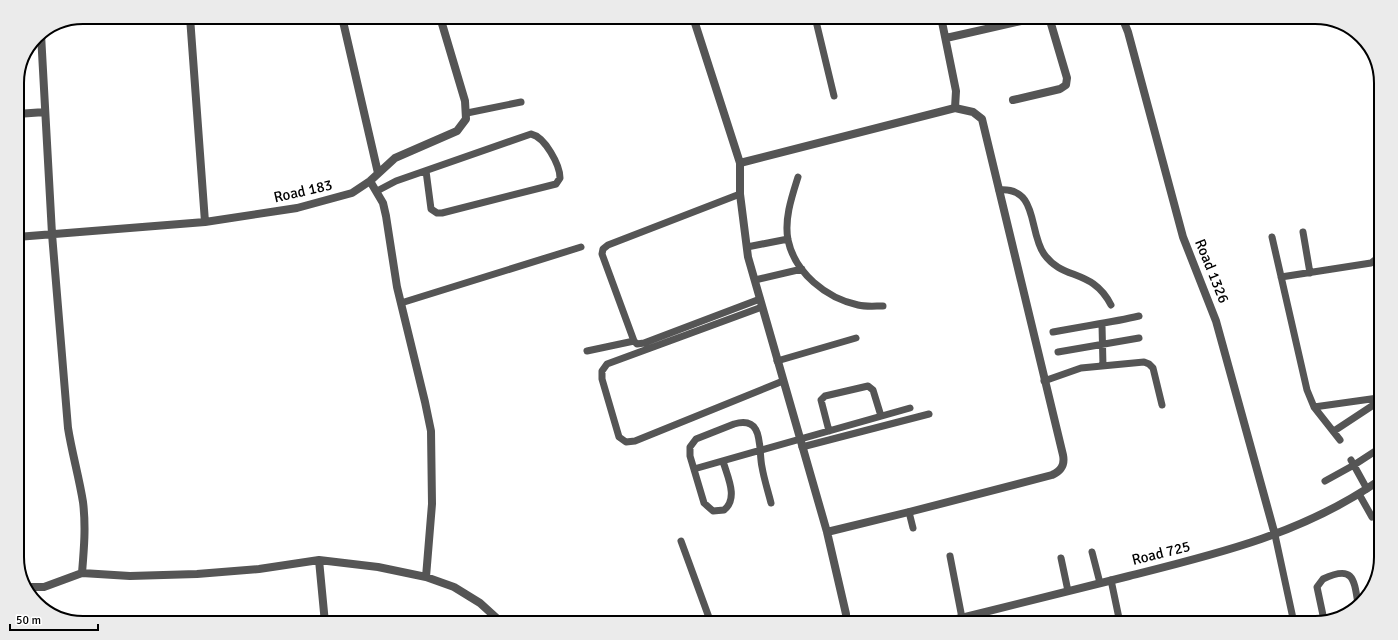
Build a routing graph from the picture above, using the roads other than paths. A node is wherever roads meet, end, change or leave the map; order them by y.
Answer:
1 (191, 24) edge
2 (344, 24) edge
3 (442, 24) edge
4 (696, 24) edge
5 (817, 24) edge
6 (943, 24) edge
7 (1008, 24) edge
8 (1051, 24) edge
9 (1125, 24) edge
10 (946, 38) junction
11 (41, 41) edge
12 (834, 96) dead end
13 (1013, 100) dead end
14 (521, 102) dead end
15 (955, 108) junction
16 (45, 112) junction
17 (467, 113) junction
18 (24, 114) edge
19 (740, 163) junction
20 (426, 171) junction
21 (378, 173) junction
22 (798, 177) dead end
23 (370, 181) junction
24 (999, 190) junction
25 (377, 191) junction
26 (740, 194) junction
27 (205, 222) junction
28 (1303, 232) dead end
29 (52, 234) junction
30 (24, 236) edge
31 (1272, 237) dead end
32 (788, 239) junction
33 (581, 247) dead end
34 (747, 247) junction
35 (1374, 261) edge
36 (802, 269) junction
37 (1310, 273) junction
38 (1281, 277) junction
39 (755, 280) junction
40 (760, 299) junction
41 (401, 303) junction
42 (1111, 305) dead end
43 (883, 306) dead end
44 (762, 308) junction
45 (1139, 316) dead end
46 (1102, 325) junction
47 (1053, 332) dead end
48 (856, 338) dead end
49 (1139, 338) dead end
50 (634, 341) junction
51 (1102, 344) junction
52 (587, 350) dead end
53 (1058, 352) dead end
54 (778, 361) junction
55 (1103, 366) junction
56 (783, 381) junction
57 (1044, 381) junction
58 (1374, 399) edge
59 (1162, 405) dead end
60 (1374, 405) edge
61 (1314, 407) junction
62 (910, 408) dead end
63 (929, 414) dead end
64 (881, 416) junction
65 (829, 431) junction
66 (1334, 431) junction
67 (800, 439) junction
68 (1340, 440) dead end
69 (802, 447) junction
70 (761, 450) junction
71 (1374, 452) edge
72 (723, 461) junction
73 (1352, 463) junction
74 (694, 469) junction
75 (1325, 481) dead end
76 (1374, 484) edge
77 (1367, 489) junction
78 (1359, 494) junction
79 (771, 503) dead end
80 (909, 512) junction
81 (1372, 517) dead end
82 (913, 528) dead end
83 (827, 532) junction
84 (1275, 535) junction
85 (681, 541) dead end
86 (1092, 552) dead end
87 (950, 556) dead end
88 (1060, 558) dead end
89 (319, 560) junction
90 (82, 573) junction
91 (426, 577) junction
92 (1112, 580) junction
93 (1100, 583) junction
94 (32, 587) edge
95 (1068, 591) junction
96 (1357, 598) edge
97 (846, 614) edge
98 (1323, 615) edge
99 (324, 616) edge
100 (494, 616) edge
101 (708, 616) edge
102 (962, 616) edge
103 (970, 616) edge
104 (1119, 616) edge
105 (1292, 616) edge

1 - 27 street
2 - 21 street
3 - 17 street
4 - 19 street
5 - 12 lane
6 - 10 street
7 - 10 street
8 - 13 street
9 - 84 street, Road 1326
10 - 15 street
11 - 16 street
14 - 17 lane
15 - 19 street
15 - 24 street
16 - 18 street
16 - 29 street
17 - 21 street, Road 183
19 - 26 street
20 - 20 lane
20 - 25 lane
21 - 23 street, Road 183
22 - 32 lane
23 - 25 street
23 - 27 street, Road 183
24 - 42 lane
24 - 57 street
25 - 41 street
26 - 34 street
26 - 50 lane
27 - 29 street, Road 183
28 - 37 lane
29 - 30 street, Road 183
29 - 90 street
31 - 38 lane
32 - 34 lane
32 - 36 lane
33 - 41 lane
34 - 39 street
35 - 37 lane
36 - 39 lane
36 - 43 lane
37 - 38 lane
38 - 61 lane
39 - 40 street
40 - 44 street
40 - 50 lane
41 - 91 street
44 - 54 street
44 - 56 lane
45 - 46 lane
46 - 47 lane
46 - 51 lane
48 - 54 lane
49 - 51 lane
50 - 52 lane
51 - 53 lane
51 - 55 lane
54 - 56 street
55 - 57 lane
55 - 59 lane
56 - 67 street
57 - 80 street
58 - 61 lane
60 - 66 lane
61 - 66 lane
62 - 64 lane
63 - 69 lane
64 - 65 lane
64 - 65 lane
65 - 67 lane
66 - 68 lane
67 - 69 street
67 - 70 lane
69 - 83 street
70 - 72 lane
70 - 74 lane
70 - 79 lane
71 - 73 lane
72 - 74 lane
72 - 74 lane
73 - 75 lane
73 - 77 lane
76 - 77 street, Road 725
77 - 78 street, Road 725
78 - 81 lane
78 - 84 street, Road 725
80 - 82 lane
80 - 83 street
83 - 97 street
84 - 92 street, Road 725
84 - 105 lane
85 - 101 lane
86 - 93 lane
87 - 102 lane
88 - 95 lane
89 - 90 street
89 - 91 street
89 - 99 street
90 - 94 street
91 - 100 street
92 - 93 street, Road 725
92 - 104 lane
93 - 95 street, Road 725
95 - 103 street, Road 725
96 - 98 lane

